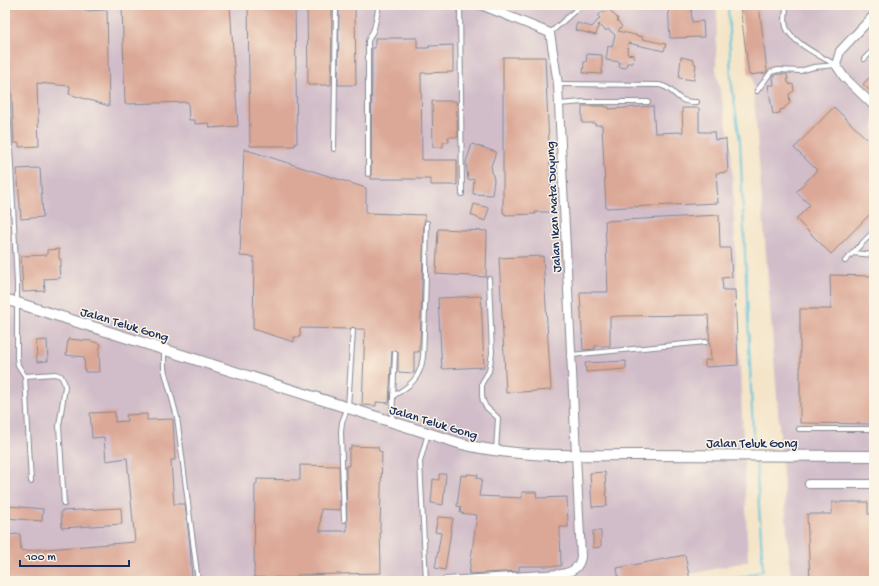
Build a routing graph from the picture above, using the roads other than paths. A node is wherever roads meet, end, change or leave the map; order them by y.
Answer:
1 (336, 5) edge
2 (379, 5) edge
3 (460, 5) edge
4 (481, 5) edge
5 (584, 5) edge
6 (786, 5) edge
7 (495, 8) edge
8 (874, 15) edge
9 (550, 33) junction
10 (874, 49) edge
11 (864, 59) dead end
12 (836, 65) junction
13 (558, 84) junction
14 (7, 90) dead end
15 (758, 91) dead end
16 (648, 102) dead end
17 (697, 102) dead end
18 (559, 104) junction
19 (874, 106) edge
20 (334, 149) dead end
21 (368, 174) dead end
22 (462, 194) dead end
23 (427, 223) dead end
24 (874, 231) edge
25 (853, 253) junction
26 (874, 255) edge
27 (845, 261) dead end
28 (489, 280) dead end
29 (5, 299) edge
30 (16, 302) junction
31 (353, 330) dead end
32 (706, 342) dead end
33 (164, 349) junction
34 (395, 353) dead end
35 (571, 355) junction
36 (25, 376) junction
37 (393, 396) junction
38 (348, 408) junction
39 (392, 422) junction
40 (799, 429) dead end
41 (874, 429) edge
42 (428, 433) junction
43 (496, 451) junction
44 (576, 455) junction
45 (874, 456) edge
46 (31, 481) dead end
47 (809, 484) dead end
48 (874, 484) edge
49 (64, 504) dead end
50 (344, 520) dead end
51 (198, 581) edge
52 (426, 581) edge
53 (446, 581) edge

1 - 20 lane
2 - 21 lane
3 - 22 lane
4 - 7 street
5 - 9 lane
6 - 12 lane
7 - 9 street
8 - 12 street
9 - 13 street, Jalan Ikan Mata Duyung
10 - 11 lane
12 - 15 lane
12 - 19 street
13 - 17 lane
13 - 18 street, Jalan Ikan Mata Duyung
14 - 30 lane
16 - 18 lane
18 - 35 street, Jalan Ikan Mata Duyung
23 - 37 lane
24 - 25 lane
25 - 26 lane
25 - 27 lane
28 - 43 lane
29 - 30 street, Jalan Teluk Gong
30 - 33 street, Jalan Teluk Gong
30 - 36 lane
31 - 38 lane
32 - 35 lane
33 - 38 street, Jalan Teluk Gong
33 - 51 lane
34 - 37 lane
35 - 44 street, Jalan Ikan Mata Duyung
36 - 46 lane
36 - 49 lane
37 - 39 lane
38 - 39 street, Jalan Teluk Gong
38 - 50 lane
39 - 42 street, Jalan Teluk Gong
40 - 41 lane
42 - 43 street, Jalan Teluk Gong
42 - 52 lane
43 - 44 street, Jalan Teluk Gong
44 - 45 street, Jalan Teluk Gong
44 - 53 street, Jalan Ikan Mata Duyung
47 - 48 street

